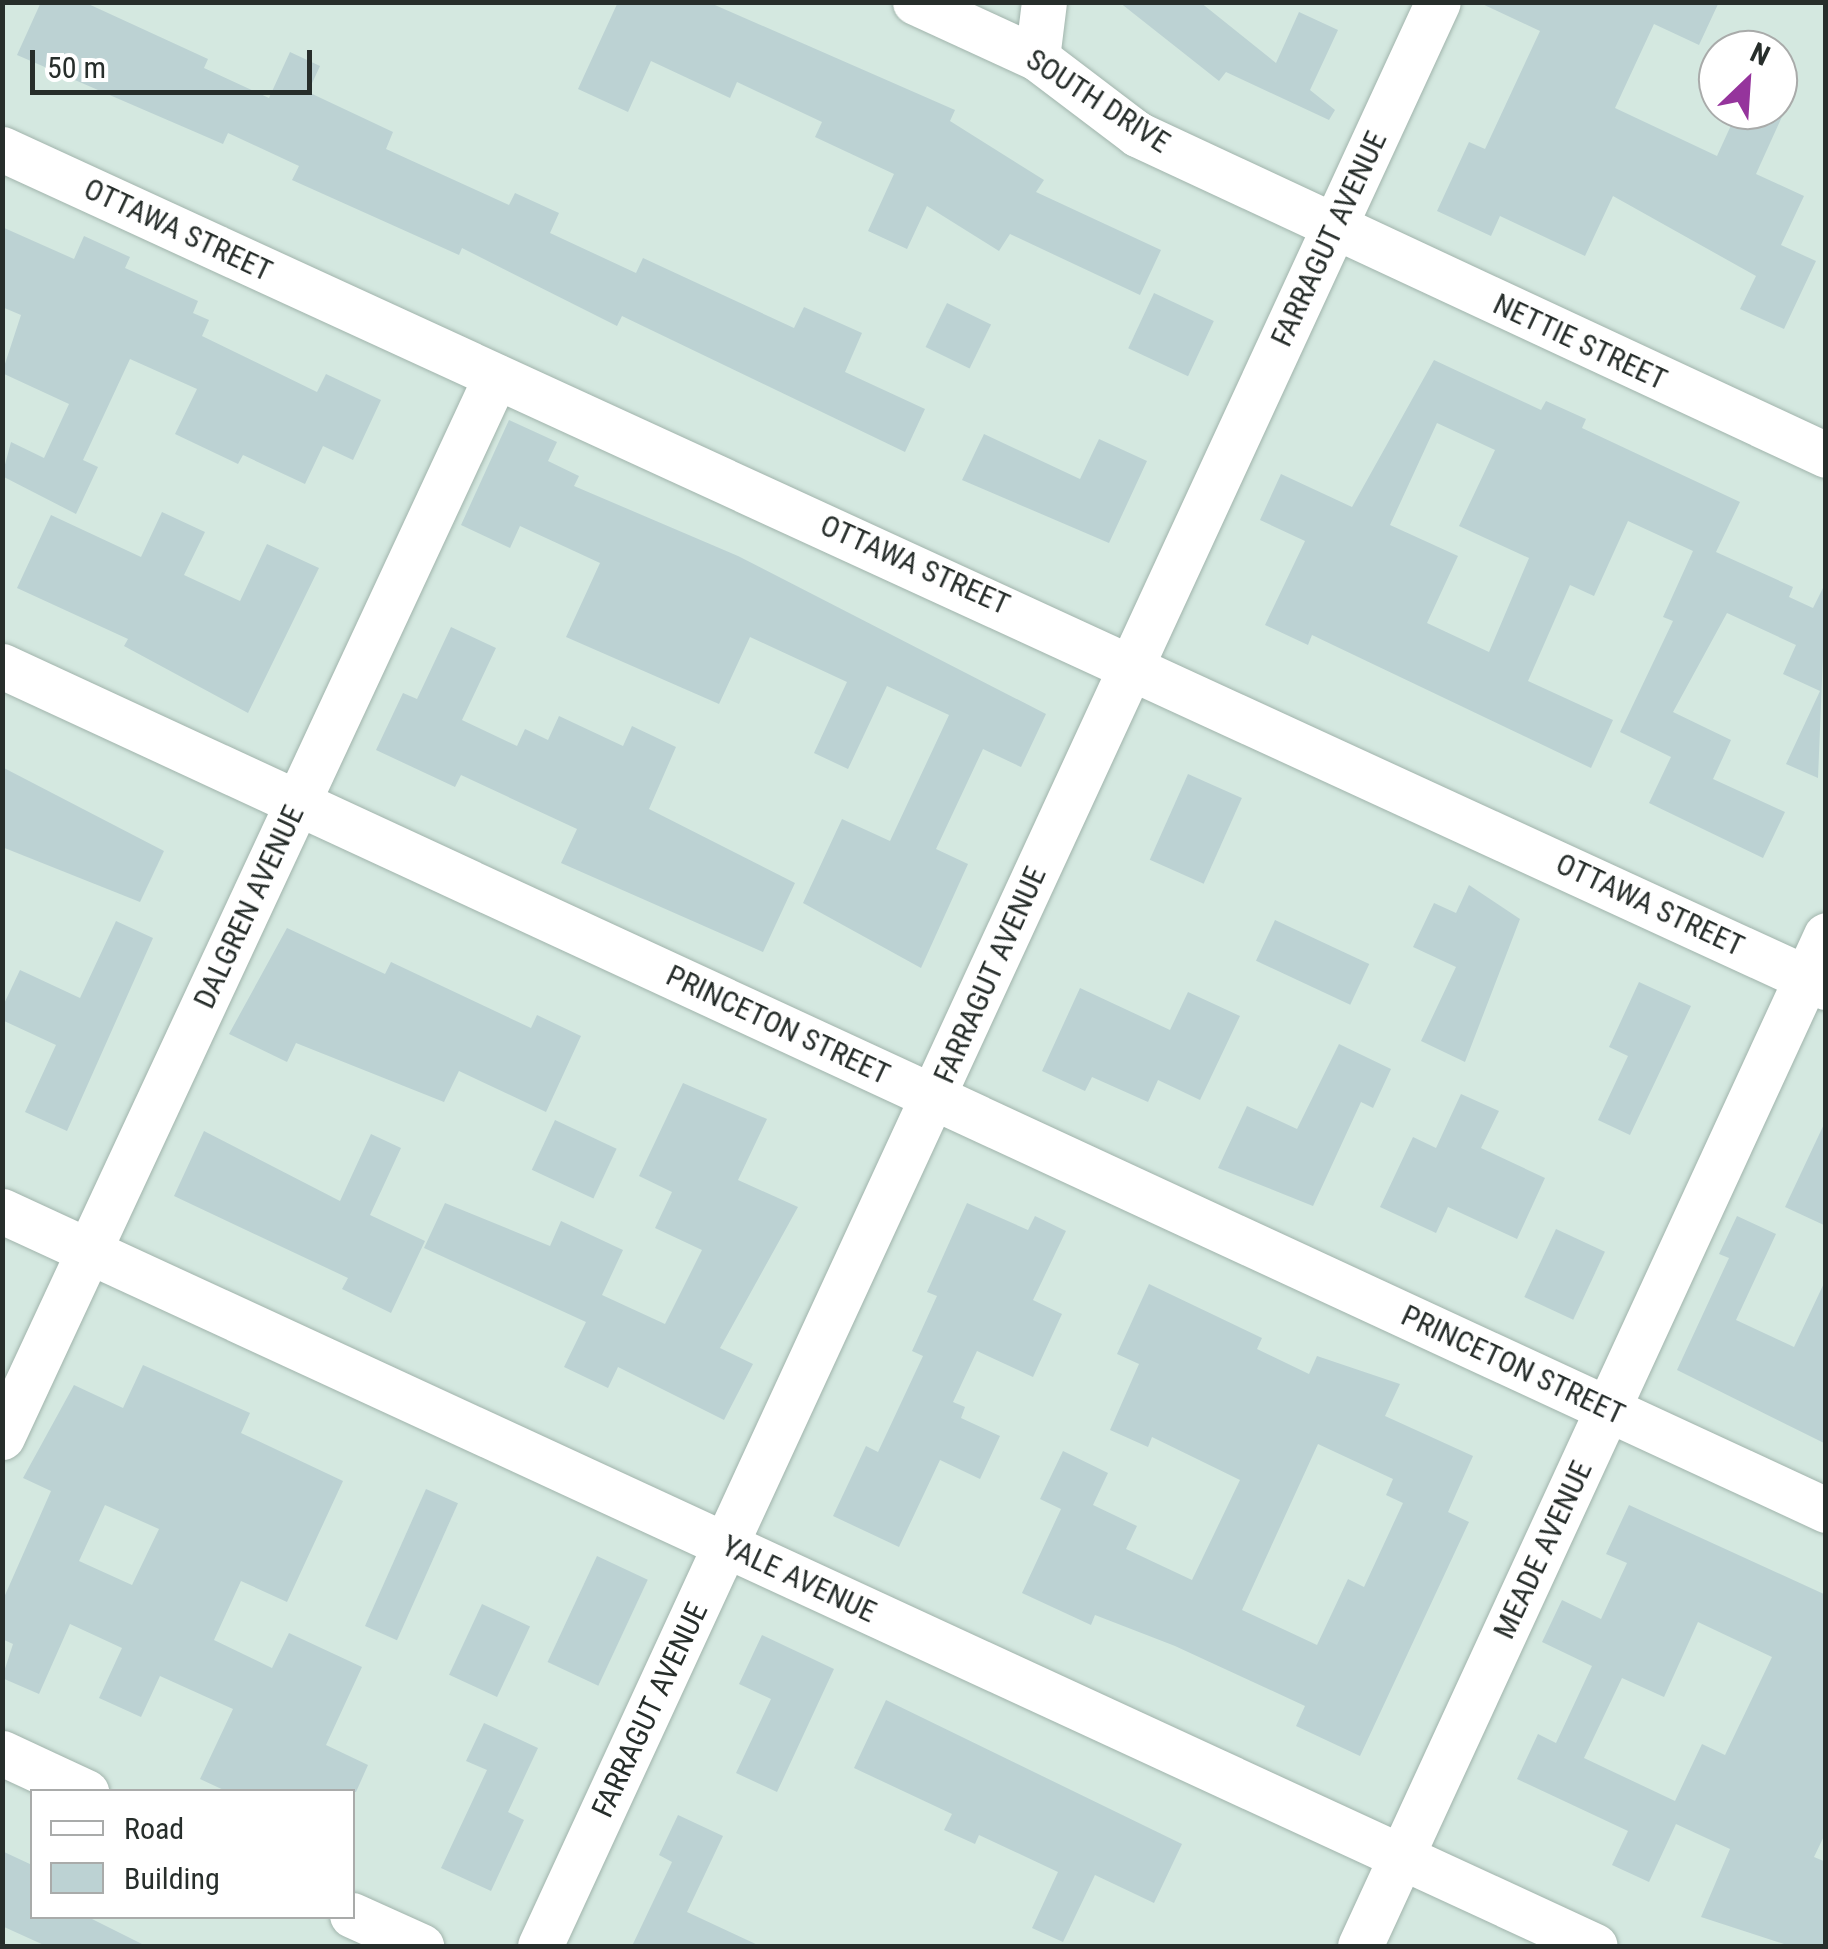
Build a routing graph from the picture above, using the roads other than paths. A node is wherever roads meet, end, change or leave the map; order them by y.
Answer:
1 (915, 2) edge
2 (1044, 2) edge
3 (1438, 2) edge
4 (1037, 58) junction
5 (2, 149) edge
6 (1334, 229) junction
7 (496, 376) junction
8 (1826, 455) edge
9 (1131, 663) junction
10 (2, 666) edge
11 (298, 802) junction
12 (1826, 935) edge
13 (1816, 982) edge
14 (935, 1097) junction
15 (2, 1211) edge
16 (90, 1251) junction
17 (1608, 1408) junction
18 (2, 1438) edge
19 (1826, 1510) edge
20 (727, 1546) junction
21 (2, 1753) edge
22 (80, 1789) edge
23 (1401, 1858) junction
24 (355, 1916) edge
25 (421, 1946) edge
26 (540, 1946) edge
27 (1360, 1946) edge
28 (1596, 1946) edge

1 - 4 street, SOUTH DRIVE
2 - 4 street
3 - 6 street, FARRAGUT AVENUE
4 - 6 street, SOUTH DRIVE
5 - 7 street, OTTAWA STREET
6 - 8 street, NETTIE STREET
6 - 9 street, FARRAGUT AVENUE
7 - 9 street, OTTAWA STREET
7 - 11 street, DALGREN AVENUE
9 - 13 street, OTTAWA STREET
9 - 14 street, FARRAGUT AVENUE
10 - 11 street, PRINCETON STREET
11 - 14 street, PRINCETON STREET
11 - 16 street, DALGREN AVENUE
12 - 13 street, MEADE AVENUE
13 - 17 street, MEADE AVENUE
14 - 17 street, PRINCETON STREET
14 - 20 street, FARRAGUT AVENUE
15 - 16 street, YALE AVENUE
16 - 18 street, DALGREN AVENUE
16 - 20 street, YALE AVENUE
17 - 19 street, PRINCETON STREET
17 - 23 street, MEADE AVENUE
20 - 23 street, YALE AVENUE
20 - 26 street, FARRAGUT AVENUE
21 - 22 street
23 - 27 street, MEADE AVENUE
23 - 28 street, YALE AVENUE
24 - 25 street

